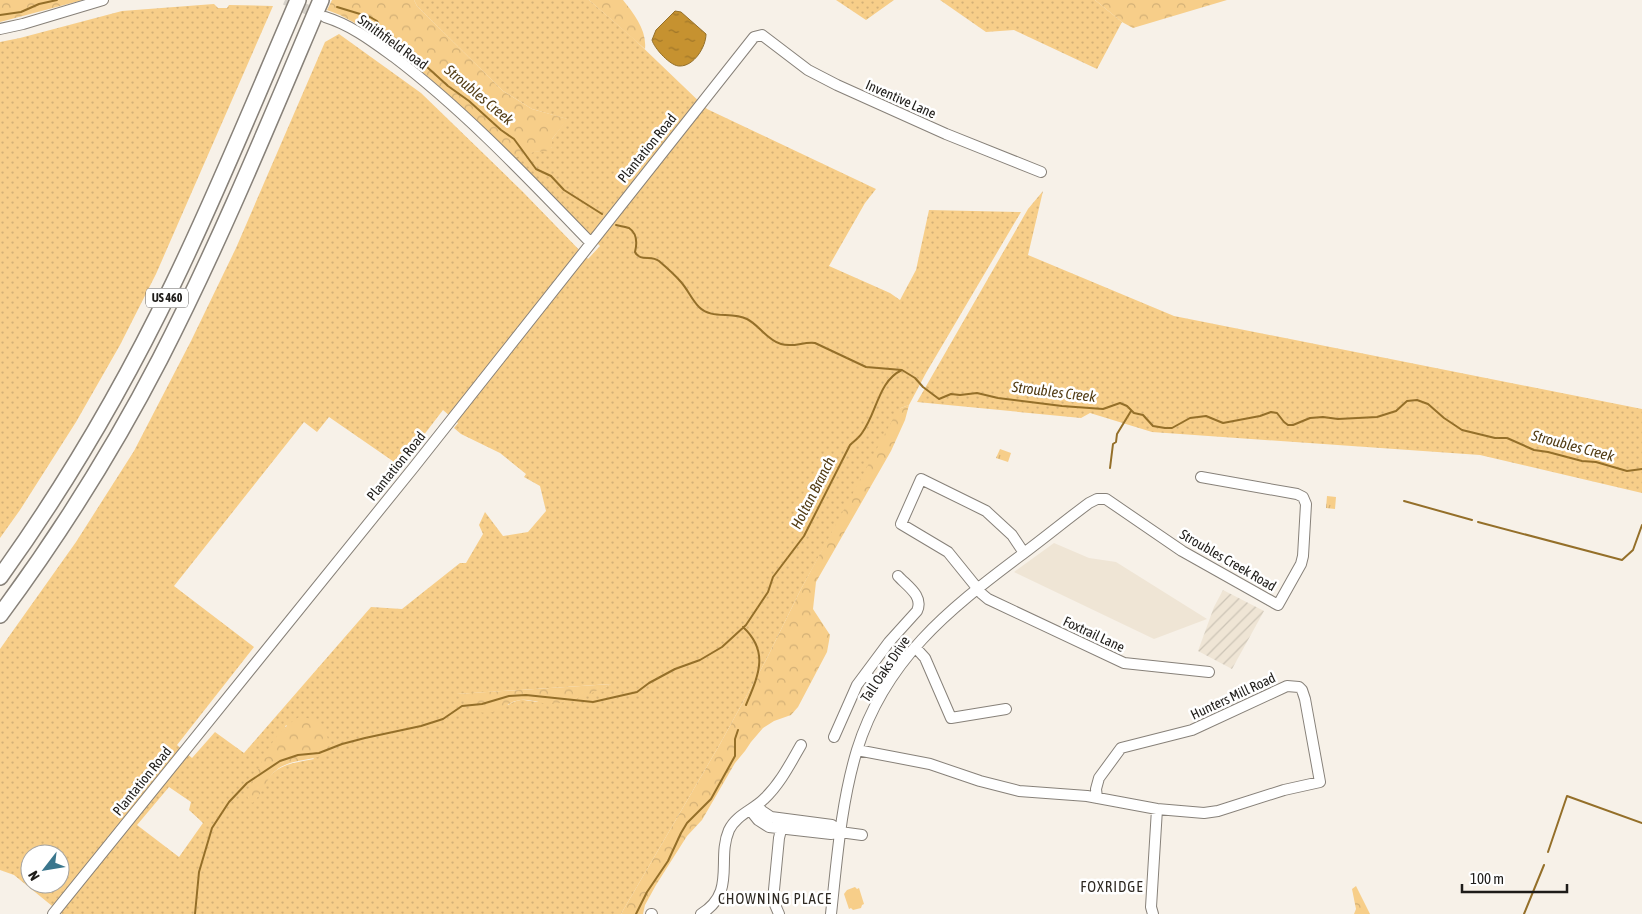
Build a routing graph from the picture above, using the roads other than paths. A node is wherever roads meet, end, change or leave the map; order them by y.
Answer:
1 (103, 0) edge
2 (298, 0) edge
3 (321, 0) edge
4 (325, 17) tunnel mouth
5 (0, 29) edge
6 (759, 35) joint
7 (1041, 172) dead end
8 (590, 242) junction
9 (1201, 477) dead end
10 (1106, 499) joint
11 (1024, 553) junction
12 (898, 576) dead end
13 (0, 577) edge
14 (978, 589) junction
15 (0, 615) edge
16 (915, 647) junction
17 (1209, 672) dead end
18 (865, 675) junction
19 (885, 688) junction
20 (1006, 708) dead end
21 (834, 737) dead end
22 (801, 745) dead end
23 (857, 750) junction
24 (1097, 798) junction
25 (753, 808) junction
26 (1157, 809) junction
27 (782, 824) junction
28 (840, 832) junction
29 (862, 835) dead end
30 (53, 914) edge
31 (701, 914) edge
32 (779, 914) edge
33 (831, 914) edge
34 (1153, 914) edge

1 - 5 street
2 - 13 highway, US 460
3 - 15 highway, US 460
4 - 8 street, Smithfield Road
6 - 7 street, Inventive Lane
6 - 8 street, Plantation Road
8 - 30 street, Plantation Road
9 - 10 street, Stroubles Creek Road
10 - 11 street, Tall Oaks Drive
11 - 14 street, Tall Oaks Drive
11 - 14 street, Foxtrail Lane
12 - 18 street
14 - 16 street, Tall Oaks Drive
14 - 17 street, Foxtrail Lane
16 - 19 street, Tall Oaks Drive
16 - 20 street
18 - 19 street
18 - 21 street
19 - 23 street, Tall Oaks Drive
22 - 25 street
23 - 24 street, Hunters Mill Road
23 - 28 street, Tall Oaks Drive
24 - 26 street, Hunters Mill Road
24 - 26 street, Hunters Mill Road
25 - 27 street
25 - 31 street
26 - 34 street
27 - 28 street
27 - 32 street
28 - 29 street
28 - 33 street, Tall Oaks Drive

